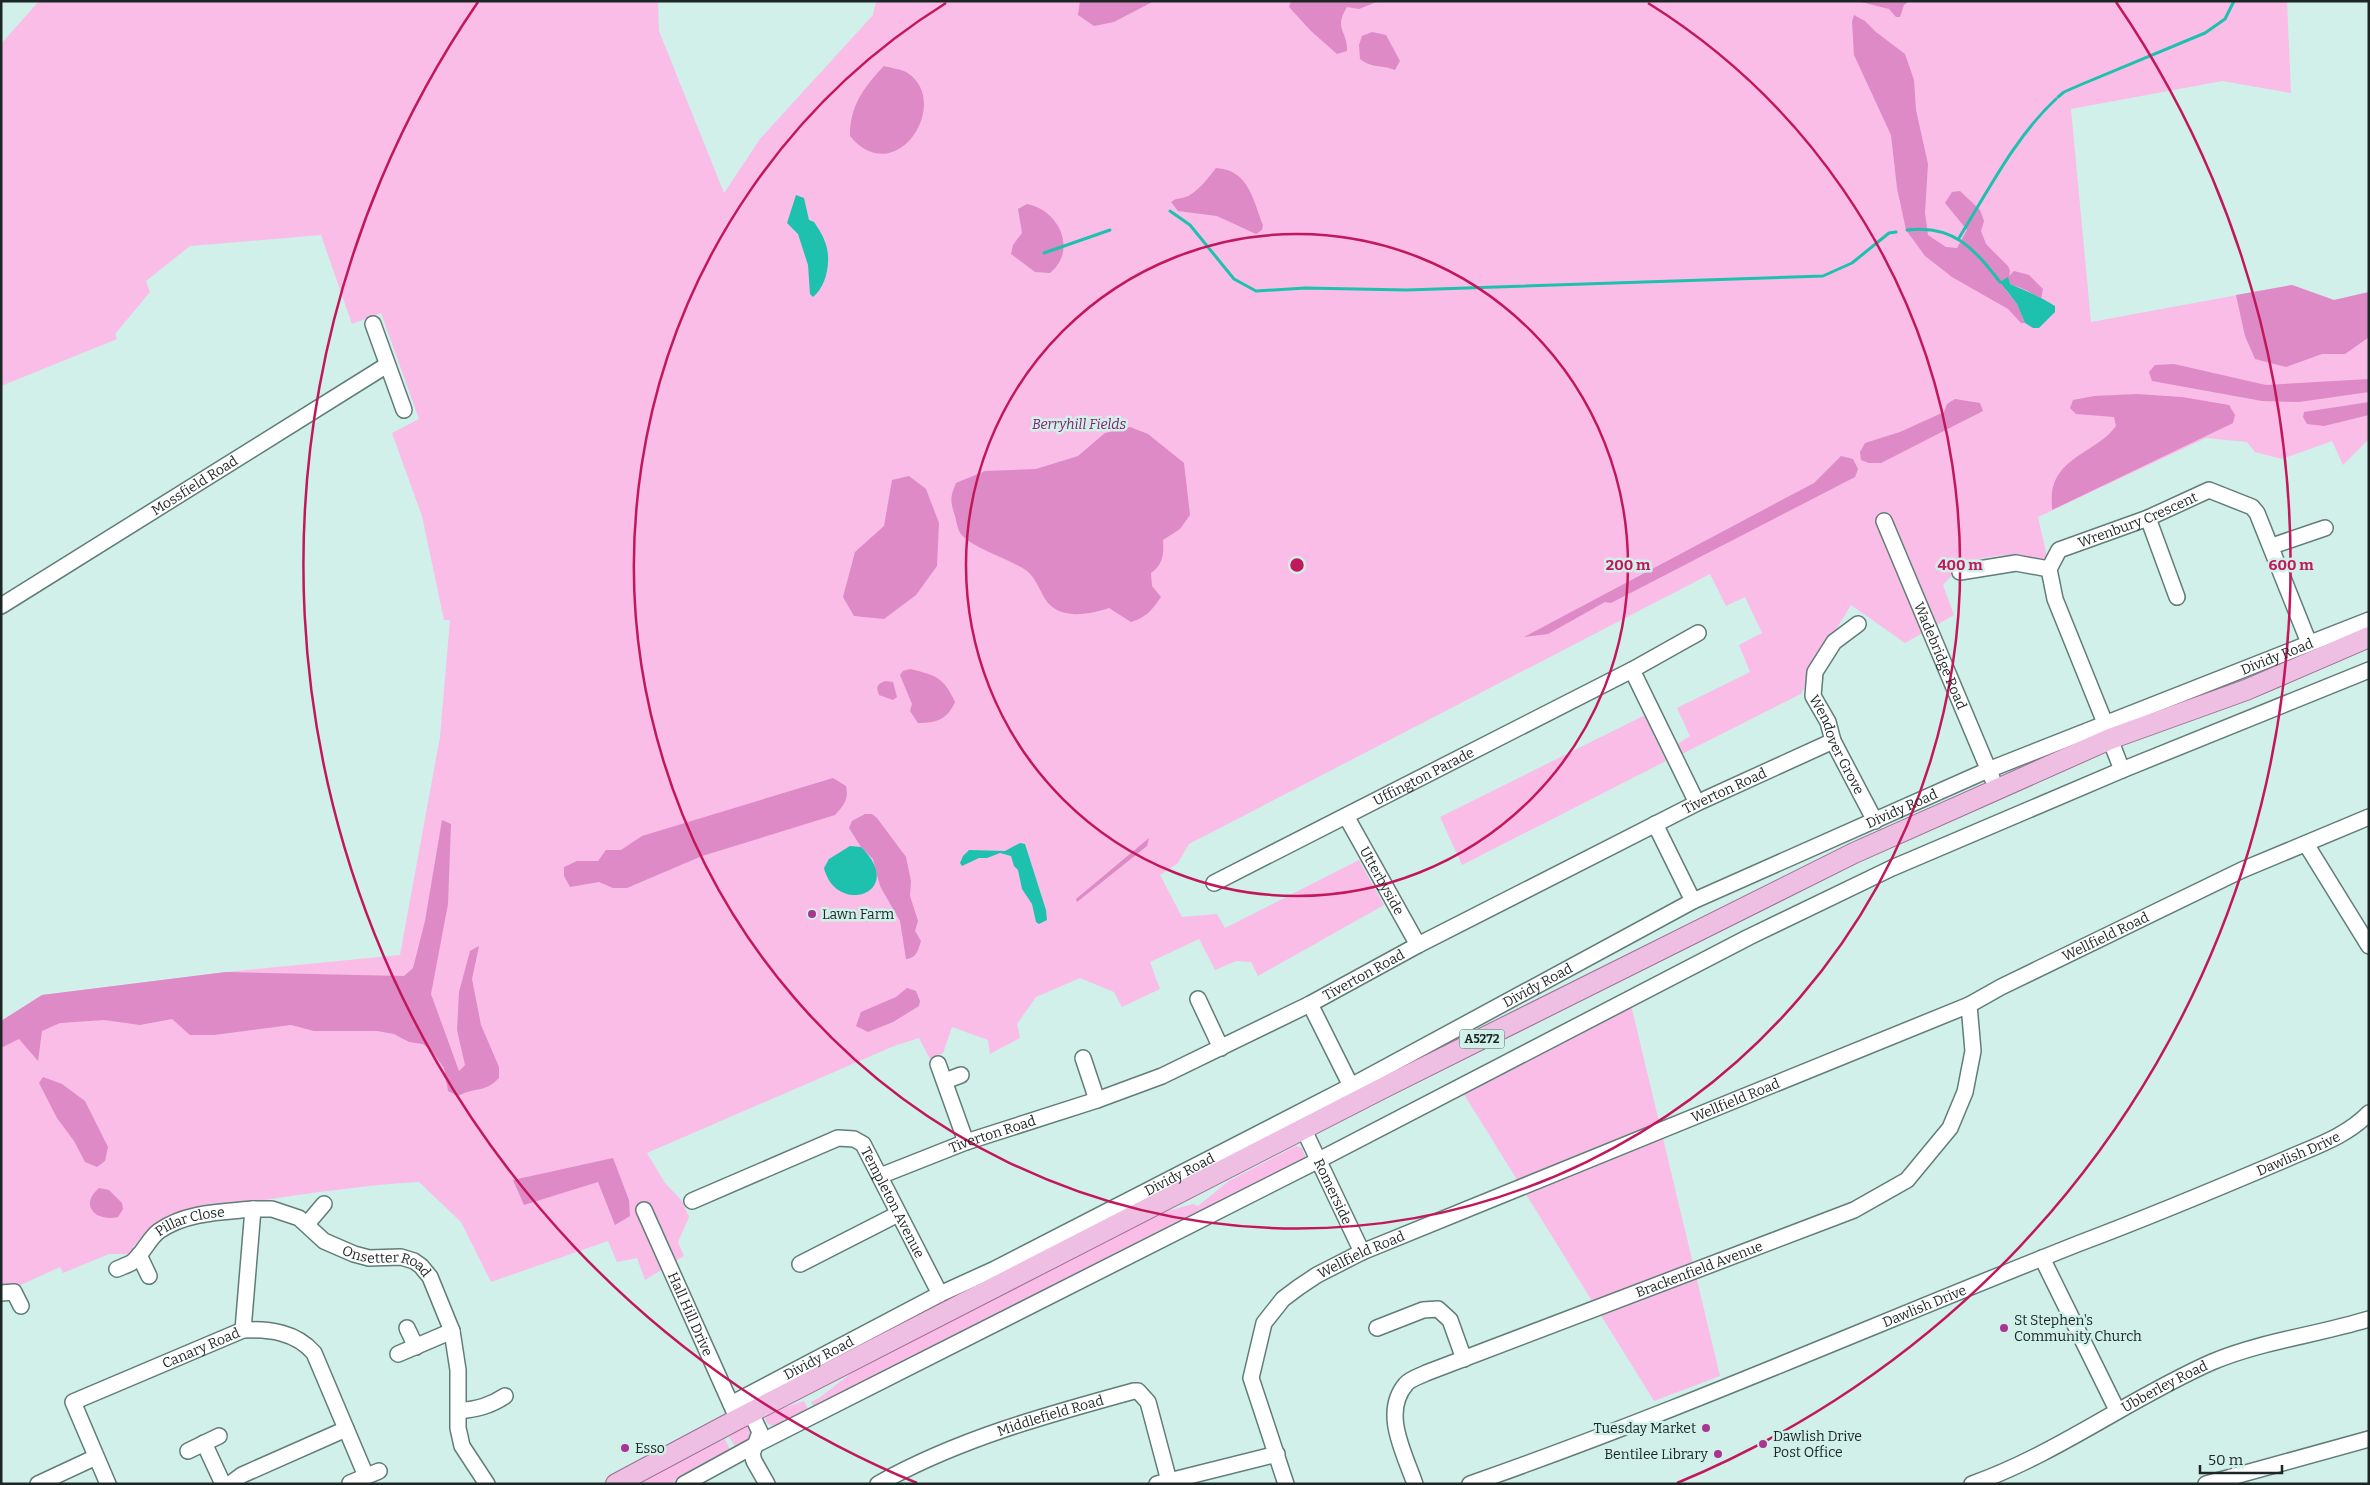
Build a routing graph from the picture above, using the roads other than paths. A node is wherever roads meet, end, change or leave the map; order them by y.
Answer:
1 (373, 324) dead end
2 (388, 365) junction
3 (404, 410) dead end
4 (2148, 518) junction
5 (1884, 521) dead end
6 (2325, 528) dead end
7 (2272, 546) junction
8 (2050, 570) junction
9 (1960, 572) dead end
10 (2177, 596) dead end
11 (1, 606) edge
12 (2369, 620) edge
13 (1858, 624) dead end
14 (1698, 633) dead end
15 (2369, 637) edge
16 (2309, 642) junction
17 (1632, 670) junction
18 (2369, 670) edge
19 (2108, 731) junction
20 (1833, 741) junction
21 (1988, 770) junction
22 (2122, 770) junction
23 (1997, 790) junction
24 (1696, 803) junction
25 (1346, 816) junction
26 (2369, 817) edge
27 (1874, 821) junction
28 (1655, 824) junction
29 (2306, 844) junction
30 (1214, 883) dead end
31 (1693, 901) junction
32 (2368, 944) edge
33 (1418, 945) junction
34 (1198, 999) dead end
35 (1310, 1004) junction
36 (1969, 1005) junction
37 (1221, 1048) junction
38 (1083, 1058) dead end
39 (938, 1064) dead end
40 (961, 1075) dead end
41 (945, 1081) junction
42 (1351, 1086) junction
43 (1097, 1100) junction
44 (2367, 1117) edge
45 (1304, 1130) junction
46 (966, 1142) junction
47 (1319, 1160) junction
48 (880, 1176) junction
49 (692, 1201) dead end
50 (324, 1204) dead end
51 (253, 1209) junction
52 (644, 1210) dead end
53 (898, 1214) junction
54 (307, 1224) junction
55 (1362, 1252) junction
56 (138, 1255) junction
57 (2042, 1258) junction
58 (800, 1264) dead end
59 (117, 1269) dead end
60 (149, 1276) dead end
61 (940, 1294) junction
62 (2369, 1319) edge
63 (407, 1328) dead end
64 (1377, 1328) dead end
65 (243, 1330) junction
66 (452, 1331) junction
67 (416, 1348) junction
68 (398, 1354) dead end
69 (1464, 1359) junction
70 (498, 1406) dead end
71 (2117, 1410) junction
72 (459, 1411) junction
73 (740, 1412) junction
74 (346, 1430) junction
75 (219, 1436) dead end
76 (2369, 1439) edge
77 (204, 1443) junction
78 (757, 1444) junction
79 (188, 1451) dead end
80 (1277, 1454) junction
81 (96, 1457) junction
82 (1163, 1482) edge
83 (350, 1483) edge
84 (38, 1484) edge
85 (108, 1484) edge
86 (224, 1484) edge
87 (230, 1484) edge
88 (487, 1484) edge
89 (616, 1484) edge
90 (684, 1484) edge
91 (767, 1484) edge
92 (879, 1484) edge
93 (1286, 1484) edge
94 (1415, 1484) edge
95 (1470, 1484) edge
96 (1972, 1484) edge
97 (2206, 1484) edge

1 - 2 street
2 - 3 street
2 - 11 street, Mossfield Road
4 - 7 street, Wrenbury Crescent
4 - 8 street, Wrenbury Crescent
4 - 10 street
5 - 21 street, Wadebridge Road
6 - 7 street
7 - 16 street, Wrenbury Crescent
8 - 9 street
8 - 19 street
12 - 16 street, Dividy Road
13 - 20 street, Wendover Grove
14 - 17 street, Uffington Parade
15 - 19 main road, Dividy Road / A5272
16 - 19 street, Dividy Road
17 - 24 street
17 - 25 street, Uffington Parade
18 - 22 street
19 - 21 street, Dividy Road
19 - 22 street
19 - 23 main road, Dividy Road / A5272
20 - 24 street, Tiverton Road
20 - 27 street, Wendover Grove
21 - 23 street, Wadebridge Road
21 - 27 street, Dividy Road
22 - 47 street
23 - 45 main road, Dividy Road / A5272
24 - 28 street, Tiverton Road
25 - 30 street, Uffington Parade
25 - 33 street, Utterbyside
26 - 29 street, Wellfield Road
27 - 31 street, Dividy Road
28 - 31 street
28 - 33 street, Tiverton Road
29 - 32 street
29 - 36 street, Wellfield Road
31 - 42 street, Dividy Road
33 - 35 street, Tiverton Road
34 - 37 street
35 - 37 street, Tiverton Road
35 - 42 street
36 - 55 street, Wellfield Road
36 - 69 street, Brackenfield Avenue
37 - 43 street, Tiverton Road
38 - 43 street
39 - 41 street
40 - 41 street
41 - 46 street
42 - 61 street, Dividy Road
43 - 46 street, Tiverton Road
44 - 57 street, Dawlish Drive
45 - 47 street, Romerside
45 - 73 main road, Dividy Road / A5272
46 - 48 street, Tiverton Road
47 - 55 street, Romerside
47 - 78 street
48 - 49 street, Templeton Avenue
48 - 53 street, Templeton Avenue
50 - 54 street
51 - 54 street, Onsetter Road
51 - 56 street, Pillar Close
51 - 65 street
52 - 73 street, Hall Hill Drive
53 - 58 street
53 - 61 street, Templeton Avenue
54 - 66 street, Onsetter Road
55 - 80 street, Wellfield Road
56 - 59 street, Pillar Close
56 - 60 street
57 - 71 street
57 - 95 street, Dawlish Drive
61 - 73 street, Dividy Road
62 - 71 street, Ubberley Road
63 - 67 street
64 - 69 street
65 - 74 street, Canary Road
65 - 81 street, Canary Road
66 - 67 street
66 - 72 street, Onsetter Road
67 - 68 street
69 - 94 street, Brackenfield Avenue
70 - 72 street
71 - 96 street, Ubberley Road
72 - 88 street, Onsetter Road
73 - 78 street, Hall Hill Drive
73 - 89 main road, Dividy Road / A5272
74 - 83 street, Canary Road
74 - 87 street
75 - 77 street
76 - 97 street
77 - 79 street
77 - 86 street
78 - 90 street
78 - 91 street, Hall Hill Drive
80 - 82 street
80 - 93 street, Wellfield Road
81 - 84 street
81 - 85 street, Canary Road
82 - 92 street, Middlefield Road

